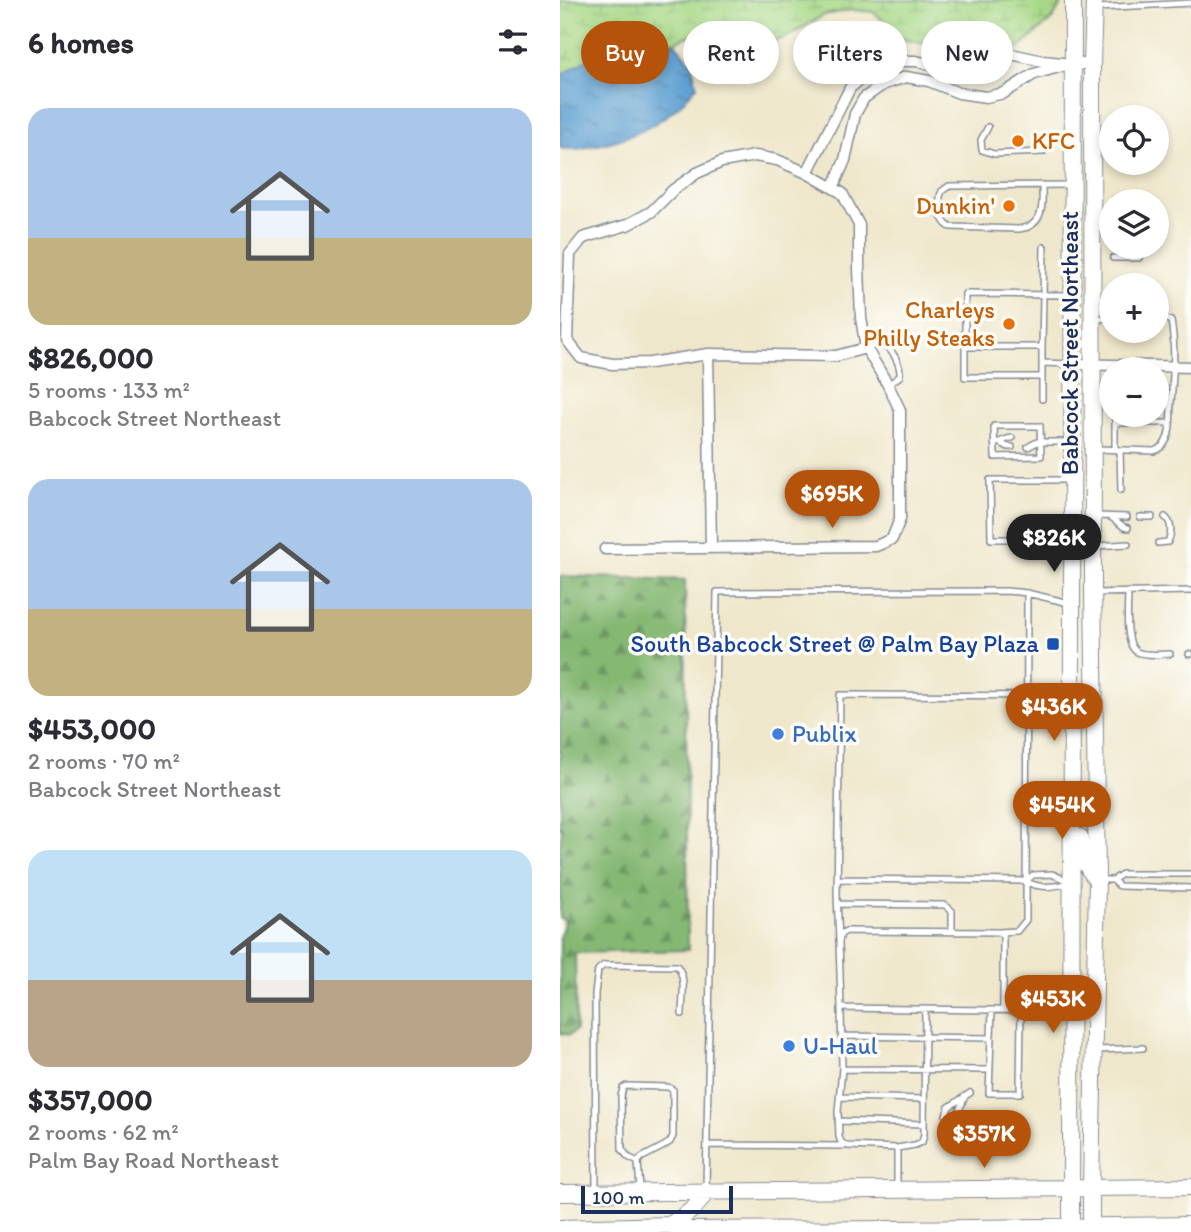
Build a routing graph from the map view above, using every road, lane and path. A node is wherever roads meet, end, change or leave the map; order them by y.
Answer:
1 (1073, 0) edge
2 (1126, 3) edge
3 (1191, 3) edge
4 (1094, 4) edge
5 (1072, 64) junction
6 (1093, 64) junction
7 (988, 127) dead end
8 (1043, 152) dead end
9 (807, 173) junction
10 (1042, 185) junction
11 (1073, 185) junction
12 (833, 188) junction
13 (1093, 228) junction
14 (1099, 228) edge
15 (1044, 247) dead end
16 (1043, 295) junction
17 (1073, 295) junction
18 (1093, 319) junction
19 (1099, 319) edge
20 (1169, 320) edge
21 (965, 347) junction
22 (1042, 347) junction
23 (866, 348) junction
24 (708, 354) junction
25 (1042, 363) junction
26 (1073, 364) junction
27 (1093, 365) junction
28 (1173, 366) junction
29 (1191, 367) edge
30 (1042, 377) junction
31 (888, 385) junction
32 (1042, 399) dead end
33 (1171, 403) joint
34 (1170, 423) joint
35 (1115, 427) edge
36 (1012, 438) dead end
37 (1029, 439) dead end
38 (1039, 442) junction
39 (1073, 442) junction
40 (997, 443) junction
41 (1012, 447) dead end
42 (1028, 447) dead end
43 (1093, 449) junction
44 (1117, 450) junction
45 (1073, 480) junction
46 (1121, 490) dead end
47 (1093, 516) junction
48 (1111, 517) junction
49 (1128, 517) dead end
50 (1140, 517) dead end
51 (1152, 517) dead end
52 (1165, 517) dead end
53 (1161, 527) dead end
54 (1170, 527) junction
55 (1128, 528) dead end
56 (1019, 539) dead end
57 (1030, 539) dead end
58 (1073, 542) junction
59 (1158, 543) dead end
60 (1128, 544) dead end
61 (1093, 546) junction
62 (711, 548) junction
63 (605, 549) dead end
64 (1191, 591) edge
65 (1128, 592) junction
66 (1027, 593) junction
67 (1093, 593) junction
68 (1073, 604) junction
69 (1170, 654) dead end
70 (1094, 676) junction
71 (1028, 696) junction
72 (1072, 696) junction
73 (1072, 780) junction
74 (1191, 874) edge
75 (838, 879) junction
76 (1105, 880) junction
77 (1026, 881) junction
78 (1072, 883) junction
79 (1191, 888) edge
80 (838, 904) junction
81 (952, 931) junction
82 (999, 932) junction
83 (839, 940) junction
84 (841, 1008) junction
85 (925, 1009) junction
86 (992, 1010) junction
87 (1003, 1010) junction
88 (1021, 1010) junction
89 (1072, 1011) junction
90 (682, 1014) dead end
91 (842, 1036) junction
92 (925, 1038) junction
93 (991, 1038) junction
94 (1143, 1048) dead end
95 (1094, 1050) junction
96 (842, 1069) junction
97 (925, 1070) junction
98 (990, 1070) junction
99 (840, 1097) junction
100 (924, 1099) junction
101 (838, 1121) junction
102 (924, 1124) junction
103 (954, 1132) junction
104 (707, 1145) junction
105 (963, 1145) dead end
106 (847, 1146) junction
107 (897, 1148) junction
108 (638, 1162) junction
109 (1091, 1187) junction
110 (1191, 1187) edge
111 (1071, 1188) junction
112 (897, 1189) junction
113 (706, 1191) junction
114 (596, 1192) junction
115 (640, 1192) junction
116 (560, 1193) edge
117 (1191, 1225) edge
118 (669, 1226) junction
119 (560, 1228) edge
120 (1071, 1229) edge
121 (1091, 1229) edge
122 (613, 1230) edge
123 (687, 1231) edge
124 (727, 1231) edge
125 (770, 1231) edge
126 (793, 1231) edge
127 (898, 1231) edge

1 - 5 main road, Babcock Street Northeast
2 - 3 lane
2 - 4 lane
4 - 6 main road, Babcock Street Northeast
5 - 6 street
5 - 9 street
5 - 11 main road, Babcock Street Northeast
5 - 12 street
6 - 13 main road, Babcock Street Northeast
7 - 8 lane
9 - 12 street
9 - 24 street
10 - 10 lane
10 - 11 lane
11 - 17 main road, Babcock Street Northeast
12 - 23 street
13 - 14 lane
13 - 18 main road, Babcock Street Northeast
15 - 16 lane
16 - 17 lane
16 - 21 lane
16 - 22 lane
17 - 26 main road, Babcock Street Northeast
18 - 19 lane
18 - 27 main road, Babcock Street Northeast
20 - 28 lane
21 - 22 lane
21 - 30 lane
22 - 25 lane
23 - 24 street
23 - 31 street
23 - 31 lane
24 - 62 street
25 - 26 lane
25 - 30 lane
26 - 27 street
26 - 39 main road, Babcock Street Northeast
27 - 28 street
27 - 43 main road, Babcock Street Northeast
28 - 29 street
28 - 33 lane
30 - 32 lane
31 - 62 street
33 - 34 lane
34 - 44 lane
35 - 44 lane
36 - 40 lane
37 - 38 lane
38 - 39 lane
38 - 40 lane
38 - 40 lane
38 - 42 lane
39 - 45 main road, Babcock Street Northeast
40 - 41 lane
43 - 44 lane
43 - 47 main road, Babcock Street Northeast
44 - 46 lane
45 - 56 lane
45 - 58 main road, Babcock Street Northeast
47 - 48 lane
47 - 61 main road, Babcock Street Northeast
48 - 49 lane
48 - 55 lane
50 - 51 lane
52 - 54 lane
53 - 54 lane
54 - 59 lane
57 - 58 lane
58 - 67 main road
58 - 68 main road, Babcock Street Northeast
60 - 61 lane
61 - 67 main road, Babcock Street Northeast
62 - 63 street
64 - 65 lane
65 - 67 lane
65 - 69 lane
66 - 68 lane
66 - 71 lane
66 - 104 lane
67 - 70 main road, Babcock Street Northeast
68 - 70 main road
68 - 72 main road, Babcock Street Northeast
70 - 76 main road, Babcock Street Northeast
71 - 72 lane
71 - 75 lane
71 - 77 lane
72 - 73 main road, Babcock Street Northeast
73 - 76 main road
73 - 78 main road, Babcock Street Northeast
74 - 76 lane
75 - 77 lane
75 - 80 lane
76 - 79 lane
76 - 95 main road, Babcock Street Northeast
77 - 78 lane
77 - 78 lane
77 - 82 lane
78 - 89 main road, Babcock Street Northeast
80 - 81 lane
80 - 83 lane
81 - 82 lane
81 - 83 lane
82 - 87 lane
83 - 84 lane
84 - 85 lane
84 - 91 lane
85 - 86 lane
85 - 92 lane
86 - 87 lane
86 - 93 lane
87 - 88 lane
88 - 89 lane
88 - 98 lane
89 - 111 main road, Babcock Street Northeast
90 - 114 lane
91 - 92 lane
91 - 96 lane
92 - 93 lane
92 - 97 lane
93 - 98 lane
94 - 95 lane
95 - 109 main road, Babcock Street Northeast
96 - 97 lane
96 - 99 lane
97 - 98 lane
97 - 100 lane
99 - 100 lane
99 - 101 lane
100 - 102 lane
101 - 102 lane
101 - 106 lane
102 - 107 lane
103 - 103 lane
103 - 105 lane
104 - 106 lane
104 - 113 lane
106 - 107 lane
107 - 112 lane
108 - 108 lane
108 - 115 lane
109 - 110 main road
109 - 111 main road
109 - 121 main road, Babcock Street Northeast
111 - 112 main road
111 - 120 main road, Babcock Street Northeast
112 - 113 main road
113 - 115 main road
113 - 118 main road
114 - 115 main road
114 - 116 main road
117 - 121 main road
118 - 122 main road
118 - 123 main road
119 - 122 main road
120 - 121 main road
120 - 127 main road
123 - 124 main road
124 - 125 main road
125 - 126 main road
126 - 127 main road

